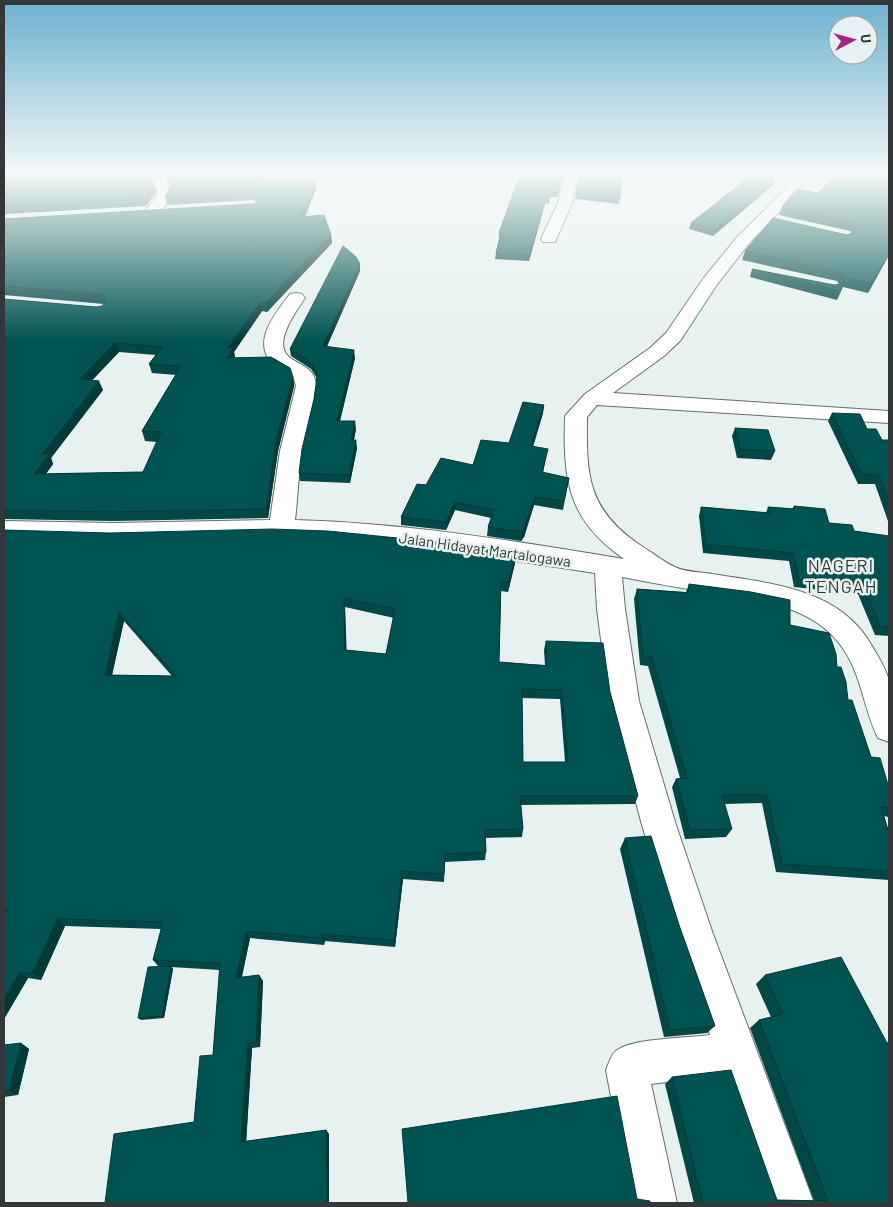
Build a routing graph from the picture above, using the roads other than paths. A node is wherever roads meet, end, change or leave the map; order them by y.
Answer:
1 (554, 229) edge
2 (759, 229) edge
3 (550, 239) dead end
4 (296, 298) dead end
5 (592, 398) junction
6 (889, 417) edge
7 (282, 528) junction
8 (4, 529) edge
9 (608, 567) junction
10 (672, 577) junction
11 (883, 683) edge
12 (889, 729) edge
13 (737, 1053) junction
14 (654, 1203) edge
15 (791, 1203) edge

1 - 3 street
2 - 5 street
4 - 7 street
5 - 6 street
5 - 10 street
7 - 8 street, Jalan Hidayat Martalogawa
7 - 9 street, Jalan Hidayat Martalogawa
9 - 10 street, Jalan Hidayat Martalogawa
9 - 13 street
10 - 11 street, Jalan Hidayat Martalogawa
11 - 12 street, Jalan Hidayat Martalogawa
13 - 14 street
13 - 15 street

